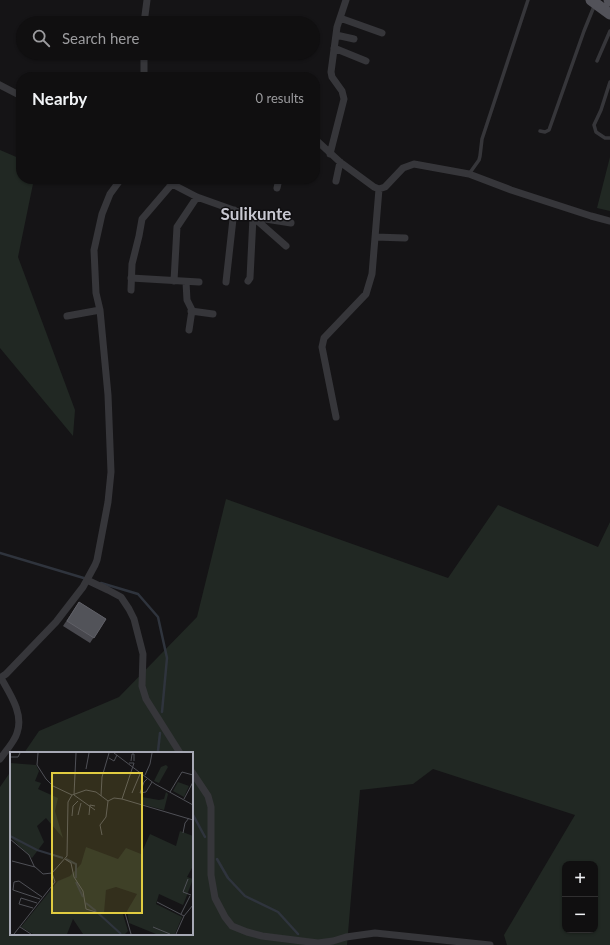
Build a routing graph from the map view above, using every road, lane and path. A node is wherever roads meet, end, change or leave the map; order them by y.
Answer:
1 (147, 0) edge
2 (346, 0) edge
3 (528, 0) edge
4 (593, 2) edge
5 (610, 14) edge
6 (145, 16) edge
7 (340, 18) junction
8 (610, 31) edge
9 (382, 33) dead end
10 (336, 35) junction
11 (354, 39) dead end
12 (334, 48) junction
13 (144, 60) edge
14 (366, 61) dead end
15 (597, 61) dead end
16 (144, 72) edge
17 (610, 82) edge
18 (0, 85) edge
19 (16, 93) edge
20 (540, 131) dead end
21 (610, 138) edge
22 (320, 144) edge
23 (330, 154) junction
24 (340, 162) junction
25 (469, 174) junction
26 (336, 181) dead end
27 (117, 184) edge
28 (172, 184) joint
29 (278, 184) edge
30 (277, 188) dead end
31 (379, 189) junction
32 (197, 197) junction
33 (234, 210) junction
34 (253, 217) junction
35 (610, 221) edge
36 (291, 223) dead end
37 (375, 237) junction
38 (405, 238) dead end
39 (286, 246) dead end
40 (131, 278) junction
41 (174, 281) junction
42 (248, 281) dead end
43 (186, 282) junction
44 (199, 282) dead end
45 (226, 282) dead end
46 (131, 290) dead end
47 (100, 310) junction
48 (191, 311) junction
49 (213, 314) dead end
50 (67, 316) dead end
51 (189, 330) dead end
52 (336, 417) dead end
53 (88, 578) junction
54 (0, 678) edge
55 (179, 752) edge
56 (0, 759) edge
57 (193, 774) edge
58 (490, 945) edge

1 - 6 street
2 - 7 street
3 - 25 lane
4 - 5 main road
4 - 20 lane
7 - 9 street
7 - 10 street
8 - 15 lane
10 - 11 street
10 - 12 street
12 - 14 street
12 - 23 street
13 - 16 street
17 - 21 lane
18 - 19 street
22 - 23 street
23 - 24 street
24 - 26 street
24 - 31 street
25 - 31 street
25 - 35 street
27 - 47 street
28 - 32 street
28 - 40 street
29 - 30 street
31 - 37 street
32 - 33 street
32 - 41 street
33 - 34 street
33 - 45 street
34 - 36 street
34 - 39 street
34 - 42 street
37 - 38 street
37 - 52 street
40 - 41 street
40 - 46 street
41 - 43 street
43 - 44 street
43 - 48 street
47 - 50 street
47 - 53 street
48 - 49 street
48 - 51 street
53 - 54 street
53 - 55 street
54 - 56 street
57 - 58 street

